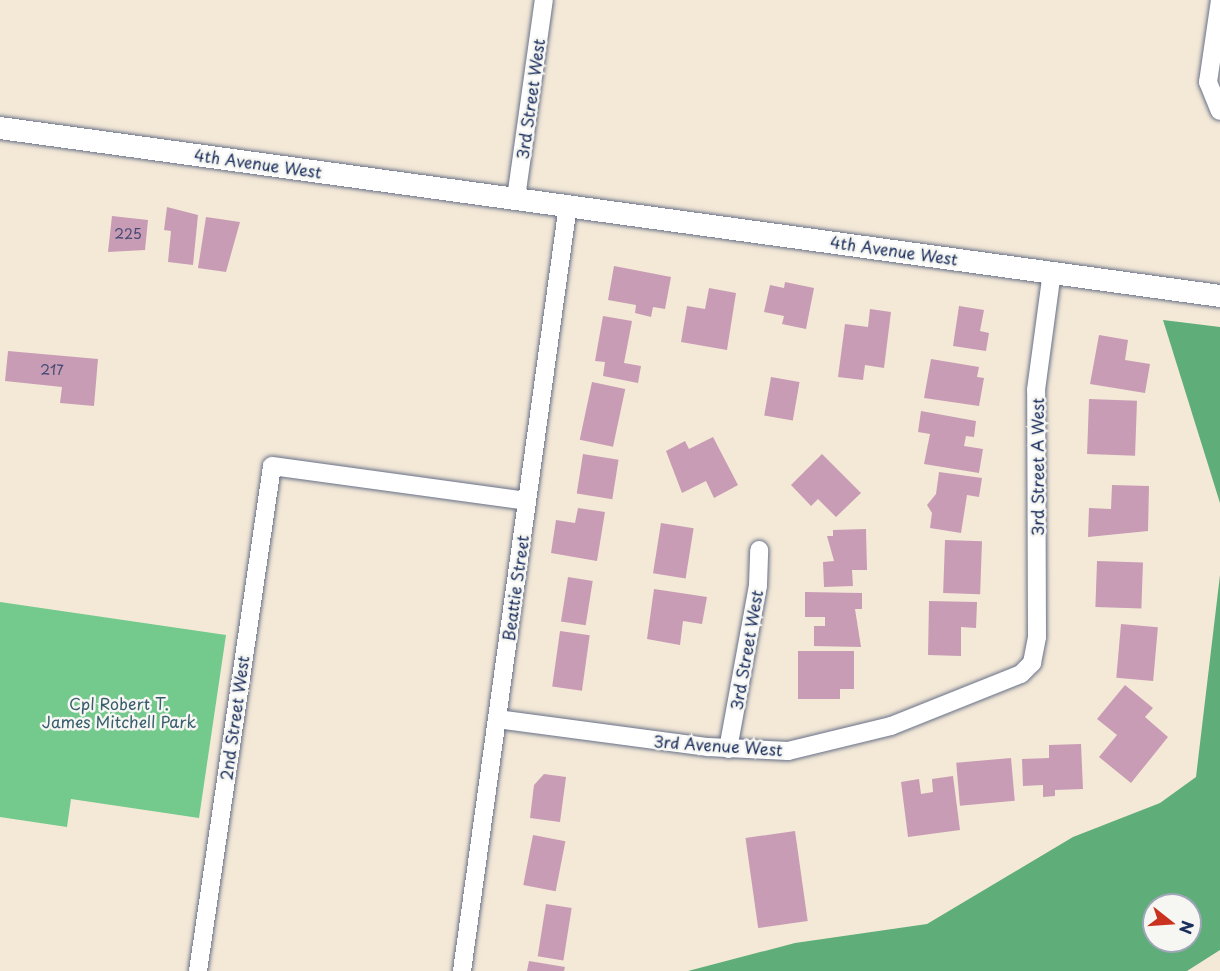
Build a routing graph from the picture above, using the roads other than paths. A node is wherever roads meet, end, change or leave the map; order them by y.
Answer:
1 (544, 0) edge
2 (1220, 0) edge
3 (1220, 111) edge
4 (0, 128) edge
5 (516, 198) junction
6 (568, 205) junction
7 (1052, 272) junction
8 (1220, 296) edge
9 (527, 501) junction
10 (759, 550) dead end
11 (1032, 663) joint
12 (497, 719) junction
13 (728, 749) junction
14 (198, 971) edge
15 (462, 971) edge

1 - 5 street, 3rd Street West
2 - 3 street
4 - 5 street, 4th Avenue West
5 - 6 street, 4th Avenue West
6 - 7 street, 4th Avenue West
6 - 9 street, Beattie Street
7 - 8 street, 4th Avenue West
7 - 11 street, 3rd Street A West
9 - 12 street, Beattie Street
9 - 14 street, 2nd Street West
10 - 13 street, 3rd Street West
11 - 13 street, 3rd Avenue West
12 - 13 street, 3rd Avenue West
12 - 15 street, Beattie Street

